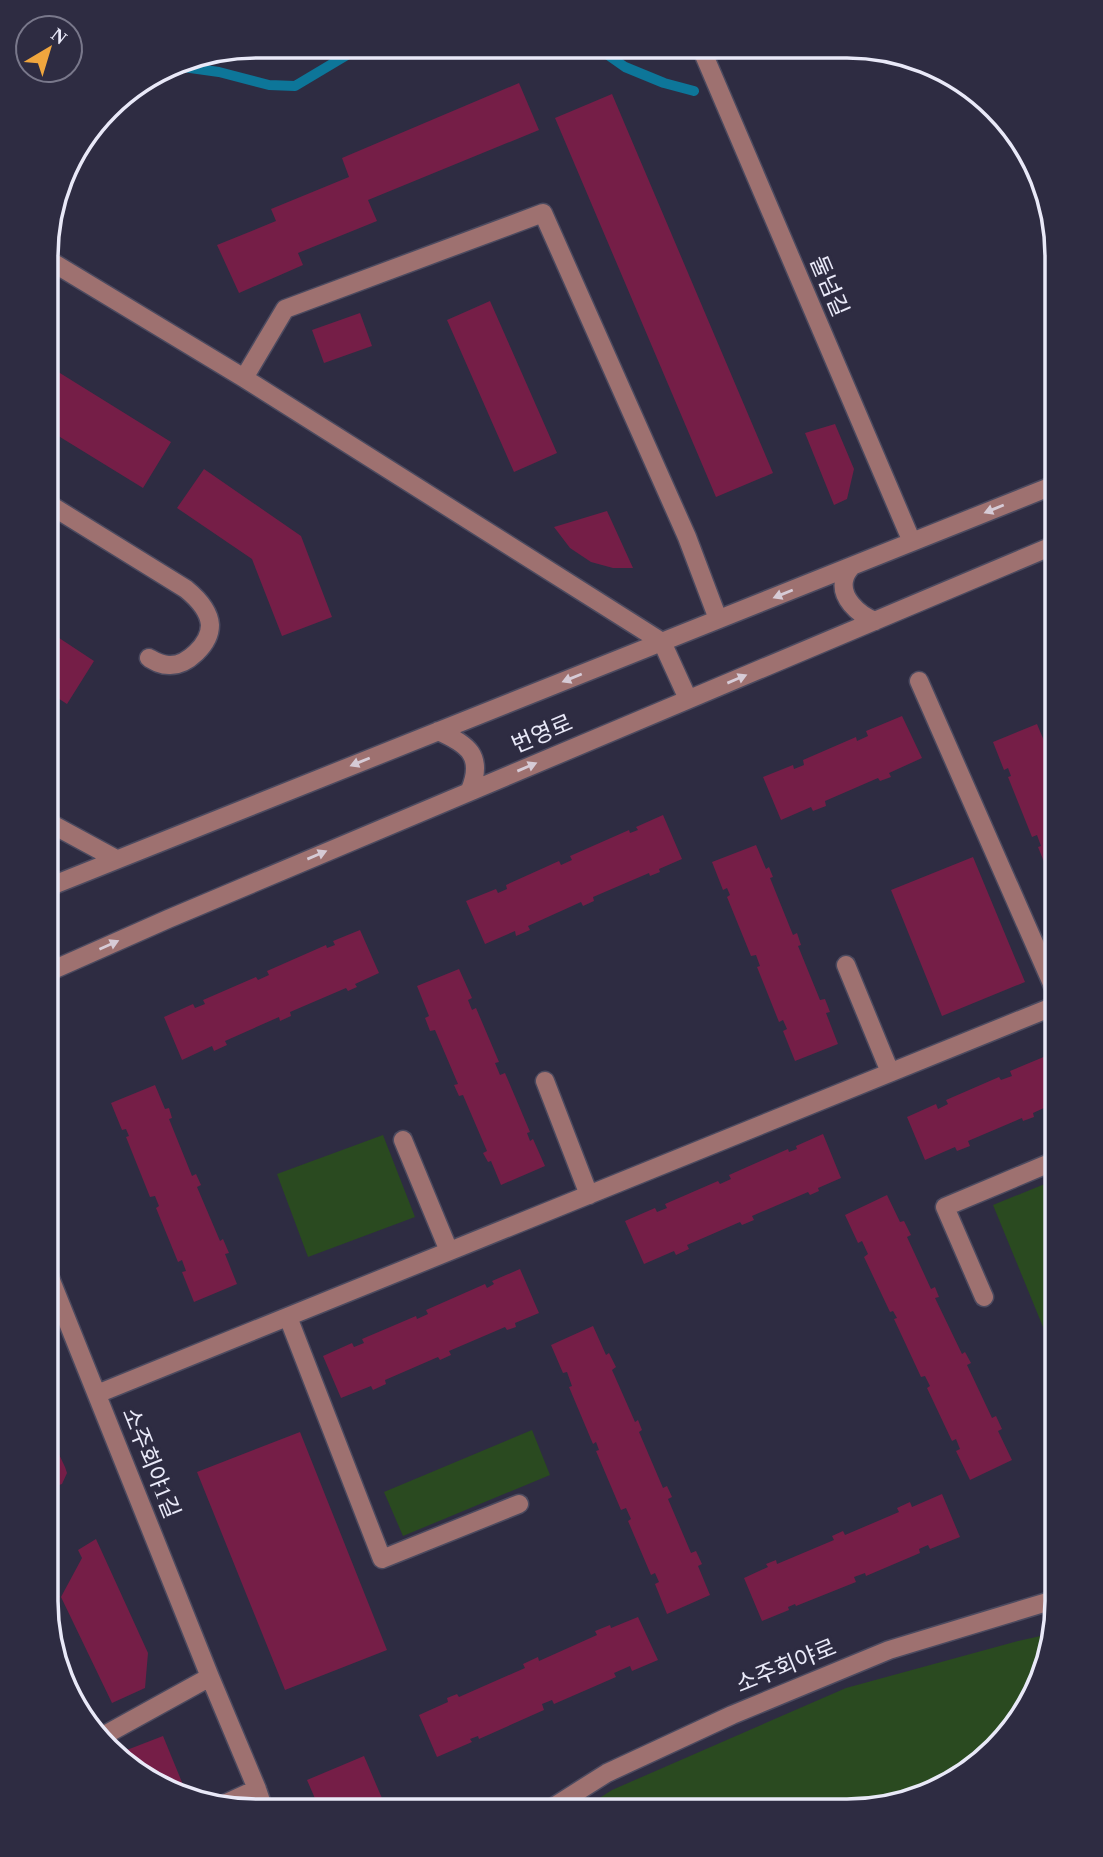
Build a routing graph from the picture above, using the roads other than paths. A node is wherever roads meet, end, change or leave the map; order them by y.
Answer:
1 (705, 58) edge
2 (58, 271) edge
3 (244, 377) junction
4 (1045, 489) edge
5 (58, 510) edge
6 (912, 542) junction
7 (1045, 549) edge
8 (851, 567) junction
9 (718, 620) junction
10 (875, 621) junction
11 (662, 642) junction
12 (149, 658) dead end
13 (919, 681) dead end
14 (688, 699) junction
15 (438, 731) junction
16 (470, 790) junction
17 (58, 827) edge
18 (116, 859) junction
19 (58, 883) edge
20 (846, 965) dead end
21 (58, 968) edge
22 (1045, 968) edge
23 (1045, 1009) edge
24 (890, 1072) junction
25 (545, 1081) dead end
26 (403, 1140) dead end
27 (1045, 1165) edge
28 (589, 1195) junction
29 (449, 1251) junction
30 (984, 1297) dead end
31 (58, 1298) edge
32 (288, 1317) junction
33 (97, 1394) junction
34 (519, 1504) dead end
35 (1045, 1603) edge
36 (210, 1677) junction
37 (109, 1733) edge
38 (257, 1789) junction
39 (237, 1798) edge
40 (260, 1799) edge
41 (566, 1799) edge

1 - 6 street, 둘넘길
2 - 3 street
3 - 9 street
3 - 11 street
4 -> 6 street, 번영로
5 - 12 street
6 - 8 street, 번영로
7 - 10 street, 번영로
8 -> 9 street, 번영로
8 - 10 street
9 - 11 street, 번영로
14 -> 10 street, 번영로
11 - 14 street
11 -> 15 street, 번영로
13 - 22 street
16 -> 14 street, 번영로
15 - 16 street
15 -> 18 street, 번영로
21 -> 16 street, 번영로
17 - 18 street
18 - 19 street, 번영로
20 - 24 street
23 - 24 street
24 - 28 street
25 - 28 street
26 - 29 street
27 - 30 street
28 - 29 street
29 - 32 street
31 - 33 street, 소주회야1길
32 - 33 street
32 - 34 street
33 - 36 street, 소주회야1길
35 - 41 street, 소주회야로
36 - 37 street
36 - 38 street, 소주회야1길
38 - 39 street
38 - 40 street, 소주회야1길

